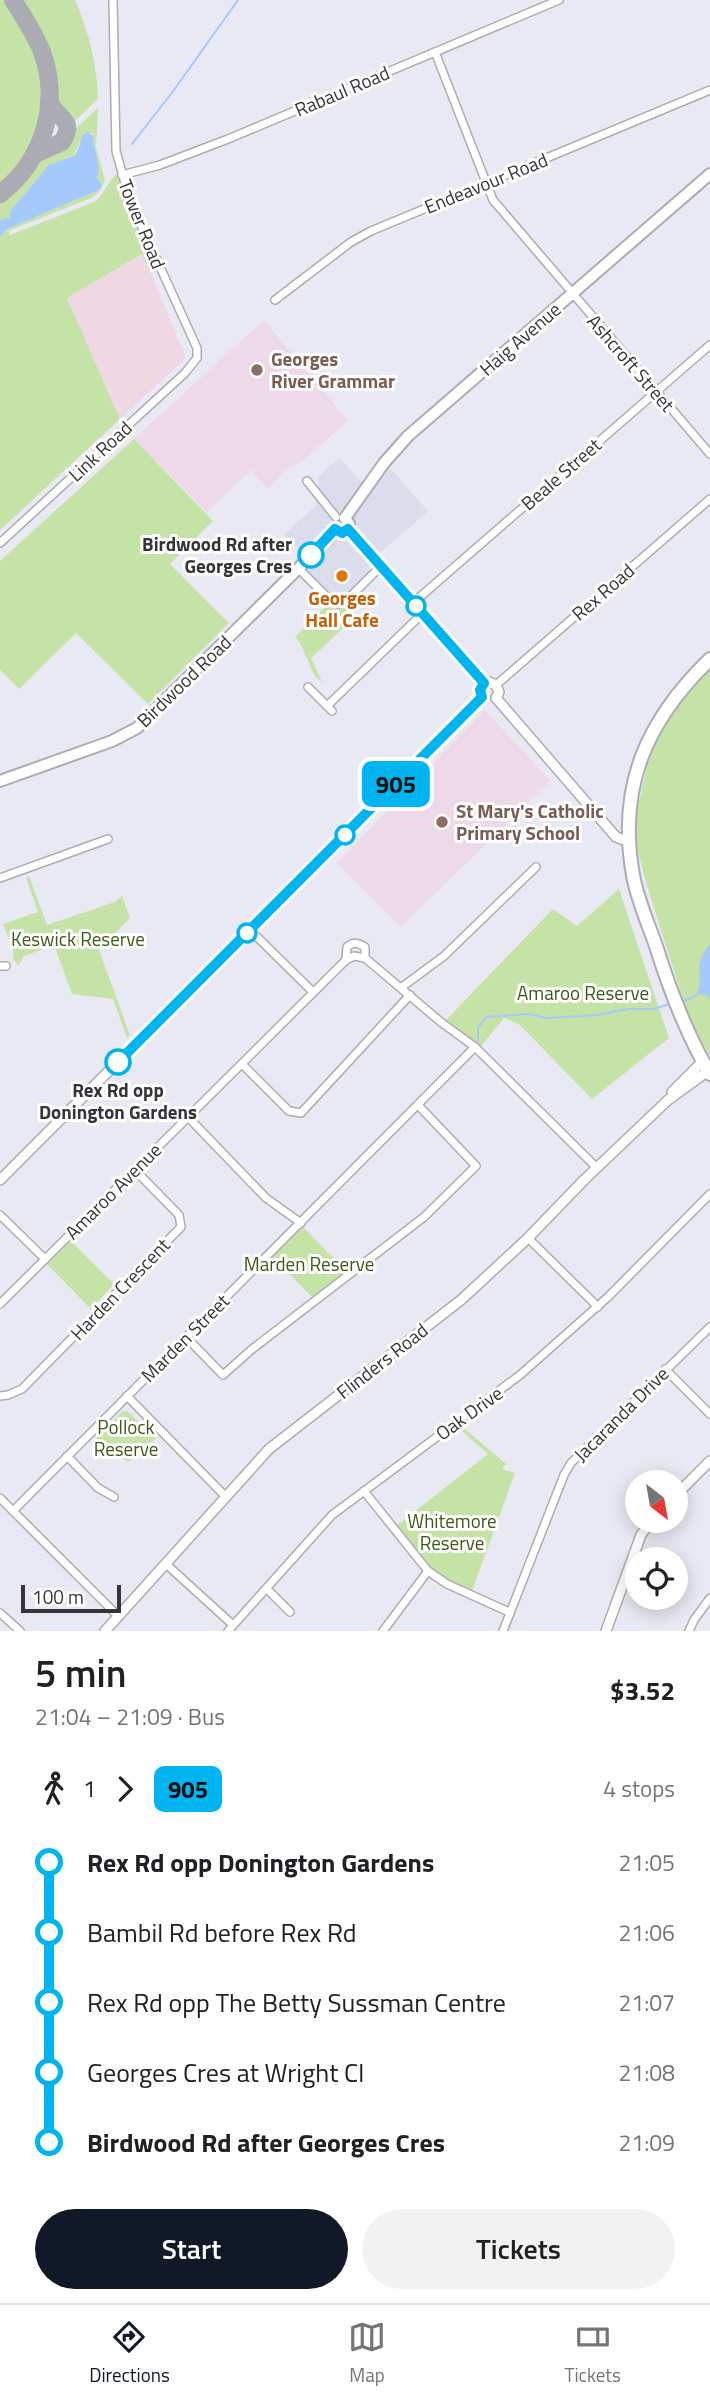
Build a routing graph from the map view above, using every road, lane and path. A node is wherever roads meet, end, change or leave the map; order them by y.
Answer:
1 (113, 0) edge
2 (559, 0) edge
3 (435, 52) junction
4 (710, 90) edge
5 (710, 174) edge
6 (122, 175) junction
7 (485, 184) junction
8 (572, 294) junction
9 (275, 300) dead end
10 (710, 345) edge
11 (197, 358) joint
12 (657, 391) junction
13 (710, 454) edge
14 (307, 481) dead end
15 (710, 499) edge
16 (341, 523) junction
17 (0, 543) edge
18 (381, 566) junction
19 (298, 568) junction
20 (413, 603) junction
21 (422, 614) junction
22 (710, 659) edge
23 (484, 683) junction
24 (496, 685) junction
25 (308, 687) dead end
26 (482, 697) junction
27 (496, 698) junction
28 (0, 781) edge
29 (108, 839) dead end
30 (630, 842) junction
31 (536, 867) dead end
32 (0, 878) edge
33 (250, 930) junction
34 (365, 958) junction
35 (346, 960) junction
36 (402, 987) junction
37 (313, 992) junction
38 (410, 995) junction
39 (475, 1047) junction
40 (242, 1064) junction
41 (707, 1069) edge
42 (418, 1105) junction
43 (187, 1116) junction
44 (597, 1168) junction
45 (134, 1169) junction
46 (0, 1180) edge
47 (710, 1194) edge
48 (0, 1214) edge
49 (300, 1223) junction
50 (528, 1238) junction
51 (45, 1259) junction
52 (0, 1304) edge
53 (598, 1307) junction
54 (710, 1327) edge
55 (186, 1337) junction
56 (665, 1369) junction
57 (0, 1396) edge
58 (127, 1396) junction
59 (710, 1414) edge
60 (67, 1456) junction
61 (710, 1461) edge
62 (688, 1483) edge
63 (364, 1491) junction
64 (225, 1496) junction
65 (0, 1497) edge
66 (114, 1497) dead end
67 (13, 1511) junction
68 (642, 1533) edge
69 (166, 1564) junction
70 (428, 1571) junction
71 (267, 1589) junction
72 (710, 1598) edge
73 (290, 1612) dead end
74 (509, 1612) junction
75 (0, 1613) edge
76 (118, 1616) junction
77 (231, 1628) edge
78 (20, 1631) edge
79 (105, 1631) edge
80 (383, 1631) edge
81 (503, 1631) edge
82 (606, 1631) edge
83 (689, 1631) edge

1 - 6 street, Tower Road
2 - 3 street, Rabaul Road
3 - 6 street, Rabaul Road
3 - 7 street, Ashcroft Street
4 - 7 street, Endeavour Road
5 - 8 main road, Haig Avenue
6 - 11 street, Tower Road
7 - 8 street, Ashcroft Street
7 - 9 street, Endeavour Road
8 - 12 street, Ashcroft Street
8 - 16 main road, Haig Avenue
10 - 12 street, Beale Street
11 - 17 street, Link Road
12 - 13 street, Ashcroft Street
12 - 20 street, Beale Street
14 - 16 street
15 - 24 street, Rex Road
16 - 18 street
16 - 19 main road, Birdwood Road
18 - 19 street
18 - 20 street
19 - 28 main road, Birdwood Road
20 - 21 street
21 - 23 street
21 - 25 street
22 - 30 main road
23 - 24 street
23 - 26 street
24 - 27 street
26 - 27 street
26 - 33 street
27 - 30 street
29 - 32 street
30 - 41 main road
31 - 36 street
33 - 37 street
33 - 46 street
34 - 35 street
34 - 35 street, Amaroo Avenue
34 - 36 street, Amaroo Avenue
35 - 37 street, Amaroo Avenue
36 - 38 street, Amaroo Avenue
37 - 40 street, Amaroo Avenue
38 - 39 street, Amaroo Avenue
38 - 40 street
39 - 42 street, Marden Street
39 - 44 street, Amaroo Avenue
40 - 43 street, Amaroo Avenue
41 - 44 street, Flinders Road
42 - 49 street, Marden Street
42 - 55 street
43 - 45 street, Amaroo Avenue
43 - 49 street
44 - 50 street, Flinders Road
45 - 51 street, Amaroo Avenue
45 - 57 street, Harden Crescent
47 - 53 street, Oak Drive
48 - 51 street
49 - 55 street, Marden Street
50 - 53 street
50 - 64 street, Flinders Road
51 - 52 street, Amaroo Avenue
53 - 63 street, Oak Drive
54 - 56 street, Jacaranda Drive
55 - 58 street, Marden Street
56 - 59 street
56 - 74 street, Jacaranda Drive
58 - 60 street, Marden Street
58 - 64 street
60 - 66 street
60 - 67 street, Marden Street
61 - 62 street
63 - 70 street
63 - 71 street, Oak Drive
64 - 69 street, Flinders Road
65 - 67 street
67 - 76 street
68 - 82 street
69 - 76 street, Flinders Road
69 - 77 street
70 - 74 street
70 - 80 street
71 - 73 street
71 - 77 street, Oak Drive
72 - 83 street
74 - 81 street, Jacaranda Drive
75 - 78 street
76 - 79 street, Flinders Road

